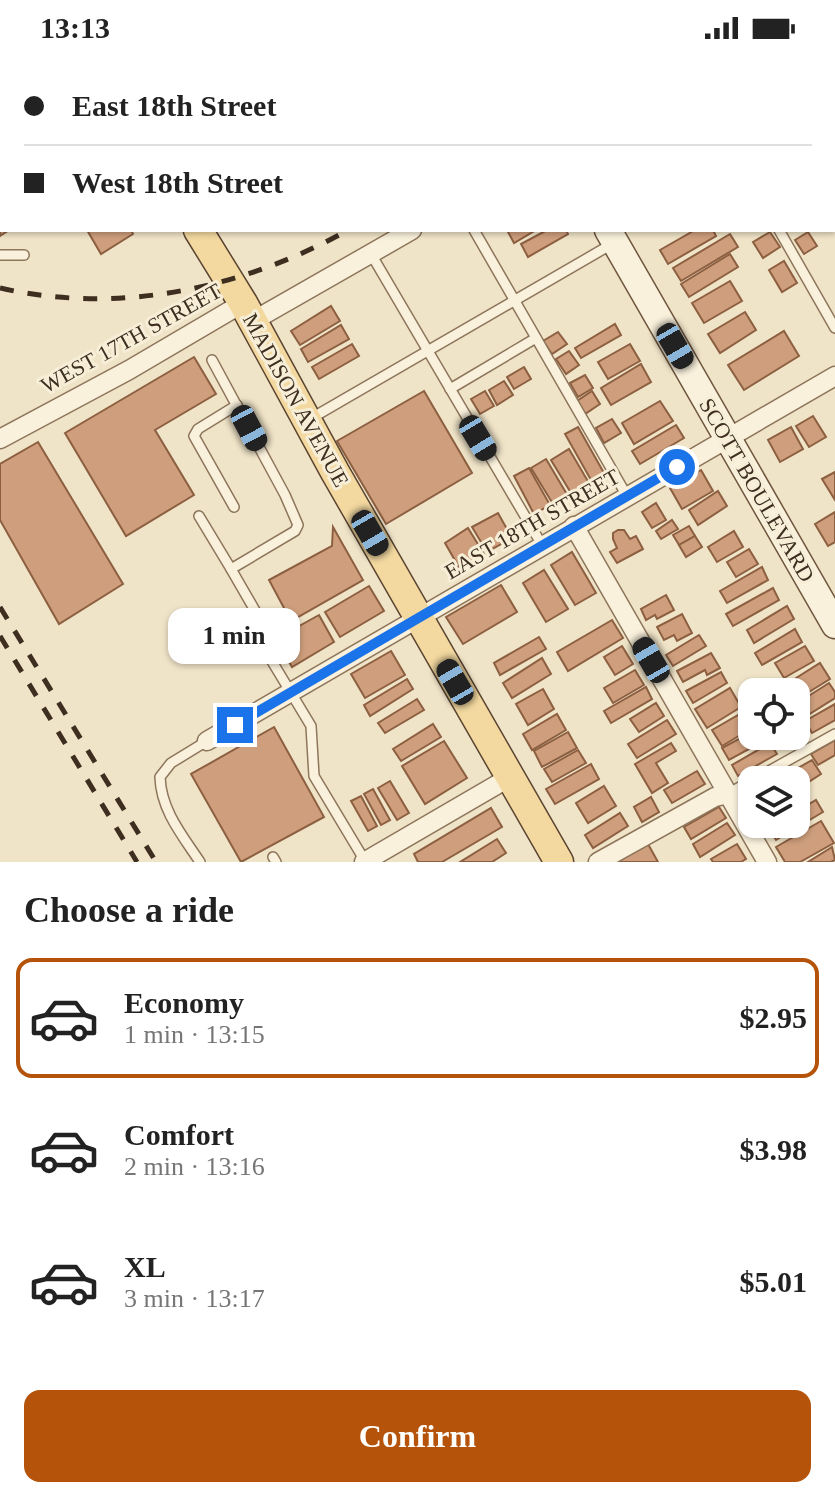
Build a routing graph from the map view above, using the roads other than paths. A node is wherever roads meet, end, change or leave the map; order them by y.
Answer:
1 (199, 232) edge
2 (409, 232) edge
3 (475, 232) edge
4 (780, 232) edge
5 (612, 236) edge
6 (371, 254) junction
7 (0, 255) edge
8 (24, 255) dead end
9 (515, 301) junction
10 (248, 312) junction
11 (835, 328) edge
12 (536, 338) junction
13 (427, 351) junction
14 (212, 360) dead end
15 (835, 376) edge
16 (450, 389) junction
17 (237, 405) junction
18 (307, 421) junction
19 (0, 439) edge
20 (728, 439) junction
21 (627, 496) junction
22 (234, 507) dead end
23 (199, 516) dead end
24 (574, 526) junction
25 (542, 545) junction
26 (231, 569) junction
27 (419, 619) junction
28 (835, 625) edge
29 (290, 694) junction
30 (835, 734) edge
31 (207, 741) joint
32 (777, 766) edge
33 (510, 777) junction
34 (738, 788) edge
35 (728, 794) junction
36 (200, 862) edge
37 (364, 862) edge
38 (559, 862) edge
39 (598, 862) edge
40 (767, 862) edge

1 - 10 main road, MADISON AVENUE
2 - 6 street, WEST 17TH STREET
3 - 9 lane
4 - 11 lane
5 - 9 lane
5 - 20 main road, SCOTT BOULEVARD
6 - 10 street, WEST 17TH STREET
6 - 13 lane
7 - 8 lane
9 - 12 lane
9 - 13 lane
10 - 18 main road, MADISON AVENUE
10 - 19 street, WEST 17TH STREET
12 - 16 lane
12 - 21 lane
13 - 16 lane
13 - 18 lane
14 - 17 lane
15 - 20 street, EAST 18TH STREET
16 - 25 lane
17 - 22 lane
17 - 26 lane
18 - 27 main road, MADISON AVENUE
20 - 21 street, EAST 18TH STREET
20 - 28 main road, SCOTT BOULEVARD
21 - 24 street, EAST 18TH STREET
23 - 26 lane
24 - 25 street, EAST 18TH STREET
24 - 35 street
25 - 27 street, EAST 18TH STREET
26 - 29 lane
27 - 29 street, EAST 18TH STREET
27 - 33 main road, MADISON AVENUE
29 - 31 street, EAST 18TH STREET
29 - 37 lane
30 - 32 lane
31 - 36 lane
33 - 37 street
33 - 38 main road, MADISON AVENUE
34 - 35 lane
35 - 39 street
35 - 40 street

